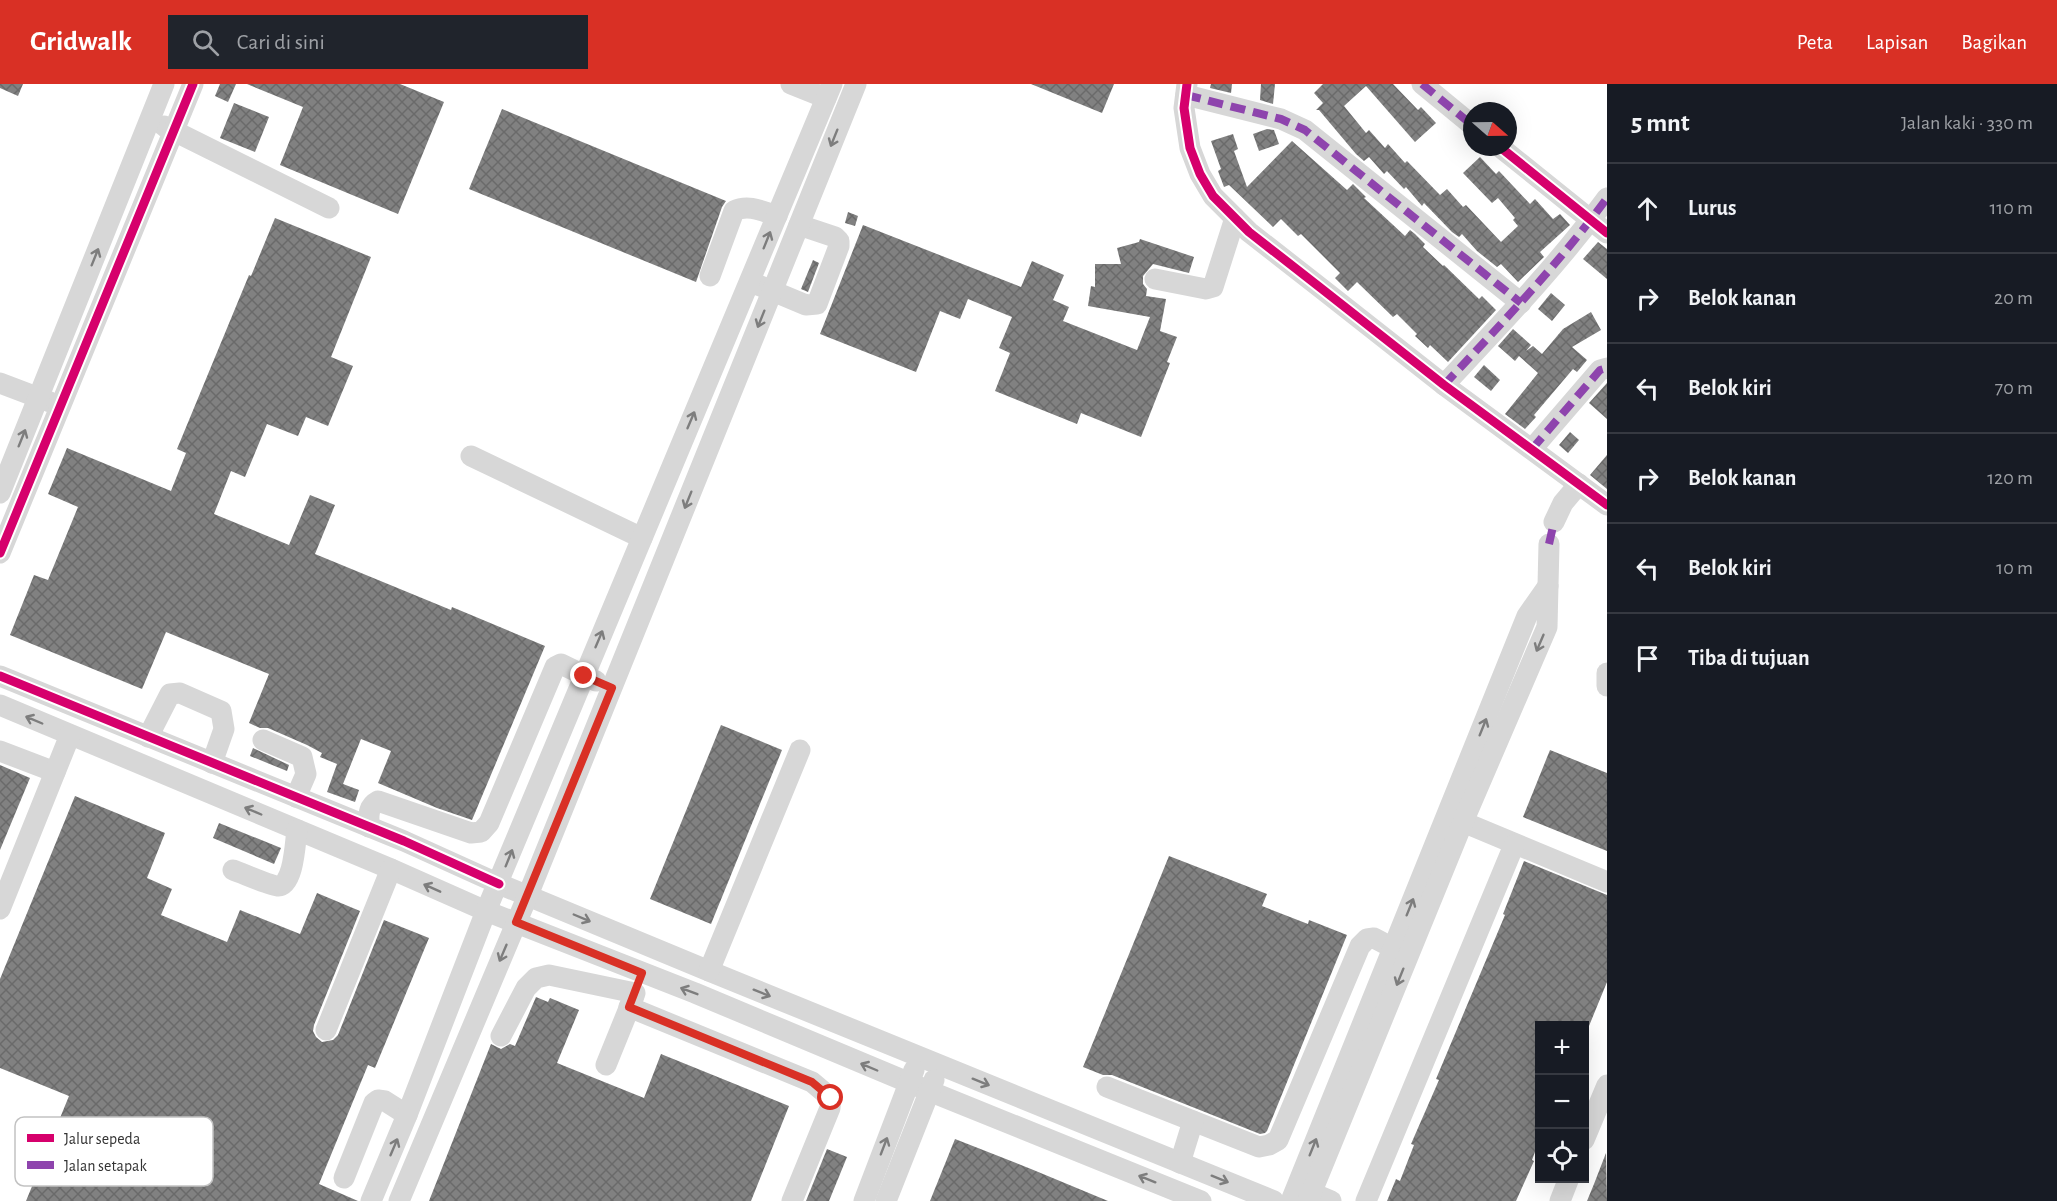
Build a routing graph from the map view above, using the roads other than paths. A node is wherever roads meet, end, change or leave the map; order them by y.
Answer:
1 (164, 84) edge
2 (193, 84) edge
3 (792, 84) edge
4 (856, 84) edge
5 (1422, 84) edge
6 (1187, 89) edge
7 (829, 91) edge
8 (1463, 118) edge
9 (150, 119) junction
10 (175, 132) junction
11 (1511, 156) edge
12 (1607, 198) edge
13 (329, 208) dead end
14 (777, 216) junction
15 (1235, 218) junction
16 (799, 225) junction
17 (1599, 226) edge
18 (710, 276) dead end
19 (1155, 279) dead end
20 (750, 281) junction
21 (772, 291) junction
22 (1521, 303) junction
23 (1607, 368) edge
24 (0, 383) edge
25 (1444, 385) junction
26 (39, 398) junction
27 (61, 406) junction
28 (1532, 449) junction
29 (471, 456) dead end
30 (673, 463) junction
31 (699, 474) junction
32 (1579, 484) junction
33 (0, 493) edge
34 (1607, 505) edge
35 (1554, 522) dead end
36 (642, 538) junction
37 (1549, 544) dead end
38 (0, 553) edge
39 (1549, 586) junction
40 (1607, 673) edge
41 (0, 676) edge
42 (584, 676) junction
43 (1607, 686) edge
44 (612, 688) junction
45 (0, 705) edge
46 (70, 735) junction
47 (148, 737) junction
48 (263, 740) dead end
49 (800, 750) dead end
50 (0, 751) edge
51 (212, 763) junction
52 (55, 772) junction
53 (296, 797) junction
54 (1463, 822) junction
55 (369, 827) junction
56 (297, 830) junction
57 (1514, 844) junction
58 (391, 869) junction
59 (233, 870) dead end
60 (1607, 882) edge
61 (499, 884) junction
62 (528, 896) junction
63 (0, 909) edge
64 (486, 911) junction
65 (516, 922) junction
66 (1393, 948) junction
67 (709, 971) junction
68 (635, 991) junction
69 (326, 1030) dead end
70 (501, 1036) dead end
71 (920, 1057) junction
72 (606, 1065) dead end
73 (940, 1065) junction
74 (908, 1083) junction
75 (1607, 1085) edge
76 (1107, 1087) dead end
77 (929, 1092) junction
78 (407, 1115) junction
79 (1193, 1121) junction
80 (1589, 1129) edge
81 (1180, 1163) junction
82 (345, 1178) dead end
83 (1567, 1183) edge
84 (1317, 1199) edge
85 (371, 1201) edge
86 (399, 1201) edge
87 (792, 1201) edge
88 (864, 1201) edge
89 (886, 1201) edge
90 (1201, 1201) edge
91 (1274, 1201) edge
92 (1291, 1201) edge
93 (1366, 1201) edge
94 (1560, 1201) edge

1 - 9 street
2 - 10 street
3 - 7 street
4 -> 16 street
5 - 8 street
6 - 15 street
6 - 22 street
7 - 14 street
9 - 10 street
26 -> 9 street
10 - 13 street
10 - 27 street
11 - 17 street
12 - 17 street
14 - 18 street
20 -> 14 street
15 - 19 street
15 - 25 street
16 - 21 street
16 - 21 street
17 - 22 street
20 - 21 street
30 -> 20 street
21 -> 31 street
22 - 25 street
23 - 28 street
24 - 26 street
25 - 28 street
26 - 27 street
33 -> 26 street
27 - 38 street
28 - 32 street
29 - 36 street
30 - 31 street
30 - 36 street
31 -> 44 street
32 - 34 street
32 - 35 street
42 -> 36 street
37 - 39 street
39 -> 54 street
66 -> 39 street
40 - 43 street
41 - 47 street
42 - 44 street
42 - 55 street
61 -> 42 street
44 - 62 street
46 -> 45 street
46 - 52 street
56 -> 46 street
47 - 51 street
47 - 51 street
48 - 53 street
49 - 67 street
50 - 52 street
51 - 53 street
52 - 63 street
53 - 55 street
54 - 57 street
54 -> 84 street
55 - 61 street
56 - 58 street
56 - 59 street
57 - 60 street
57 - 93 street
64 -> 58 street
58 - 69 street
61 - 62 street
61 - 64 street
62 - 65 street
62 -> 67 street
64 - 65 street
64 - 78 street
65 - 68 street
65 -> 86 street
66 - 79 street
92 -> 66 street
67 -> 71 street
68 - 70 street
68 - 72 street
74 -> 68 street
68 - 87 street
71 - 73 street
71 - 74 street
73 - 77 street
73 -> 81 street
74 - 77 street
88 -> 74 street
75 - 80 street
76 - 79 street
77 - 89 street
90 -> 77 street
78 - 82 street
85 -> 78 street
79 - 81 street
81 -> 91 street
83 - 94 street

